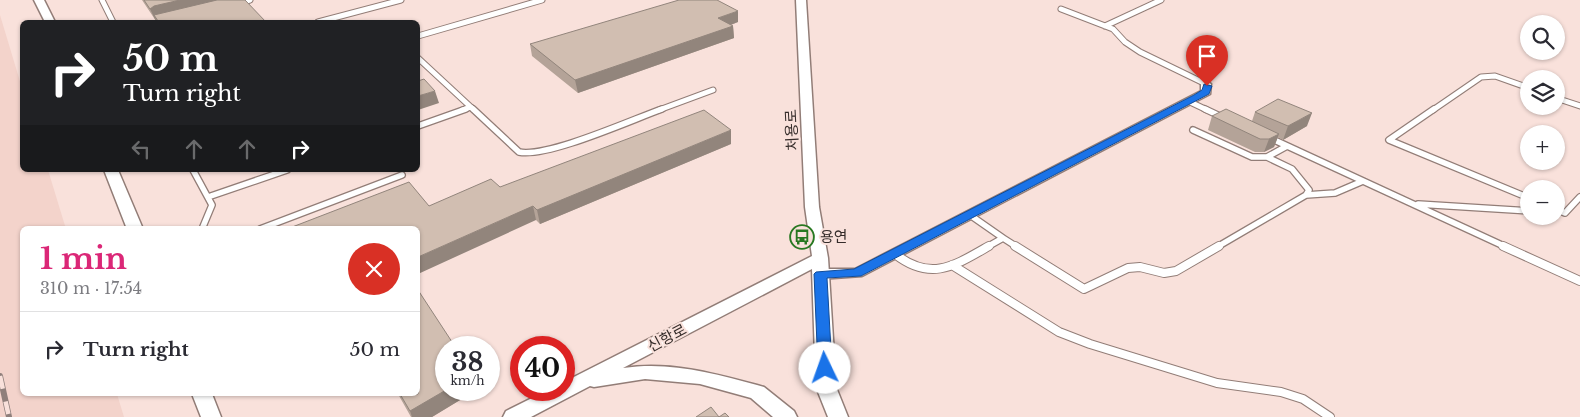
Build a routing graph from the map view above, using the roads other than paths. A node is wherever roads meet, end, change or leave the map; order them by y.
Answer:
1 (40, 0) edge
2 (102, 0) edge
3 (250, 0) edge
4 (401, 0) edge
5 (542, 0) edge
6 (801, 0) edge
7 (1161, 0) edge
8 (232, 4) edge
9 (1062, 9) dead end
10 (49, 20) edge
11 (112, 20) edge
12 (326, 20) edge
13 (1104, 26) junction
14 (420, 35) edge
15 (420, 60) edge
16 (1206, 84) joint
17 (1520, 85) edge
18 (713, 90) dead end
19 (1188, 101) junction
20 (1565, 101) edge
21 (1580, 106) edge
22 (471, 107) junction
23 (1233, 122) edge
24 (420, 125) edge
25 (1193, 130) dead end
26 (1260, 134) edge
27 (1287, 146) junction
28 (1267, 157) junction
29 (112, 172) edge
30 (194, 172) edge
31 (281, 172) edge
32 (402, 175) dead end
33 (1363, 181) junction
34 (1306, 194) junction
35 (1520, 194) edge
36 (208, 197) junction
37 (1580, 197) edge
38 (1414, 204) junction
39 (1520, 210) edge
40 (1565, 213) edge
41 (970, 215) junction
42 (134, 226) edge
43 (203, 226) edge
44 (268, 226) edge
45 (1003, 238) junction
46 (895, 254) junction
47 (952, 265) junction
48 (820, 266) junction
49 (1580, 280) edge
50 (580, 383) junction
51 (203, 396) edge
52 (533, 413) edge
53 (211, 417) edge
54 (513, 417) edge
55 (787, 417) edge
56 (838, 417) edge
57 (1330, 417) edge

1 - 10 street
2 - 11 lane
3 - 8 lane
4 - 12 lane
5 - 14 lane
6 - 48 street, 처용로
7 - 13 lane
9 - 13 lane
13 - 16 lane
15 - 22 lane
16 - 19 street
17 - 35 lane
18 - 22 lane
19 - 23 lane
19 - 41 street
20 - 21 lane
22 - 24 lane
25 - 28 lane
26 - 27 lane
27 - 28 lane
27 - 33 lane
28 - 34 lane
29 - 42 street
30 - 36 lane
31 - 36 lane
32 - 44 lane
33 - 34 lane
33 - 38 lane
34 - 45 lane
36 - 43 lane
37 - 40 lane
38 - 39 lane
38 - 49 lane
41 - 45 lane
41 - 46 street
45 - 47 lane
46 - 47 lane
46 - 48 street
47 - 57 lane
48 - 50 street, 신항로
48 - 56 street, 처용로
50 - 52 street, 신항로
50 - 55 street
51 - 53 street
52 - 54 street, 신항로

